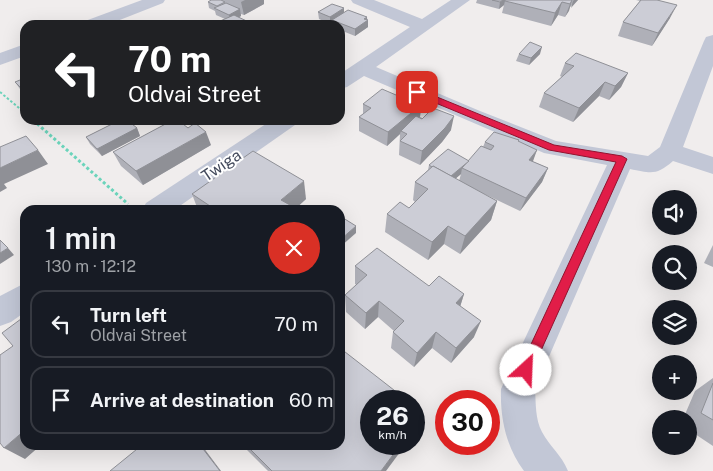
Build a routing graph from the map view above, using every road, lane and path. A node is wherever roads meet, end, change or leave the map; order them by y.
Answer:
1 (157, 0) edge
2 (359, 0) edge
3 (462, 0) edge
4 (103, 20) edge
5 (423, 26) junction
6 (713, 41) edge
7 (20, 52) edge
8 (0, 60) edge
9 (362, 68) junction
10 (345, 80) edge
11 (0, 92) edge
12 (20, 109) edge
13 (39, 125) edge
14 (280, 125) edge
15 (670, 151) junction
16 (622, 159) junction
17 (713, 166) edge
18 (129, 205) edge
19 (162, 205) edge
20 (20, 299) edge
21 (0, 312) edge
22 (549, 471) edge

1 - 4 street
2 - 5 street
3 - 5 street
5 - 9 street
6 - 15 street
7 - 8 street
9 - 10 street
9 - 16 street
11 - 12 path
13 - 18 path
14 - 19 street, Twiga
15 - 16 street
15 - 17 street
16 - 22 street
20 - 21 street

